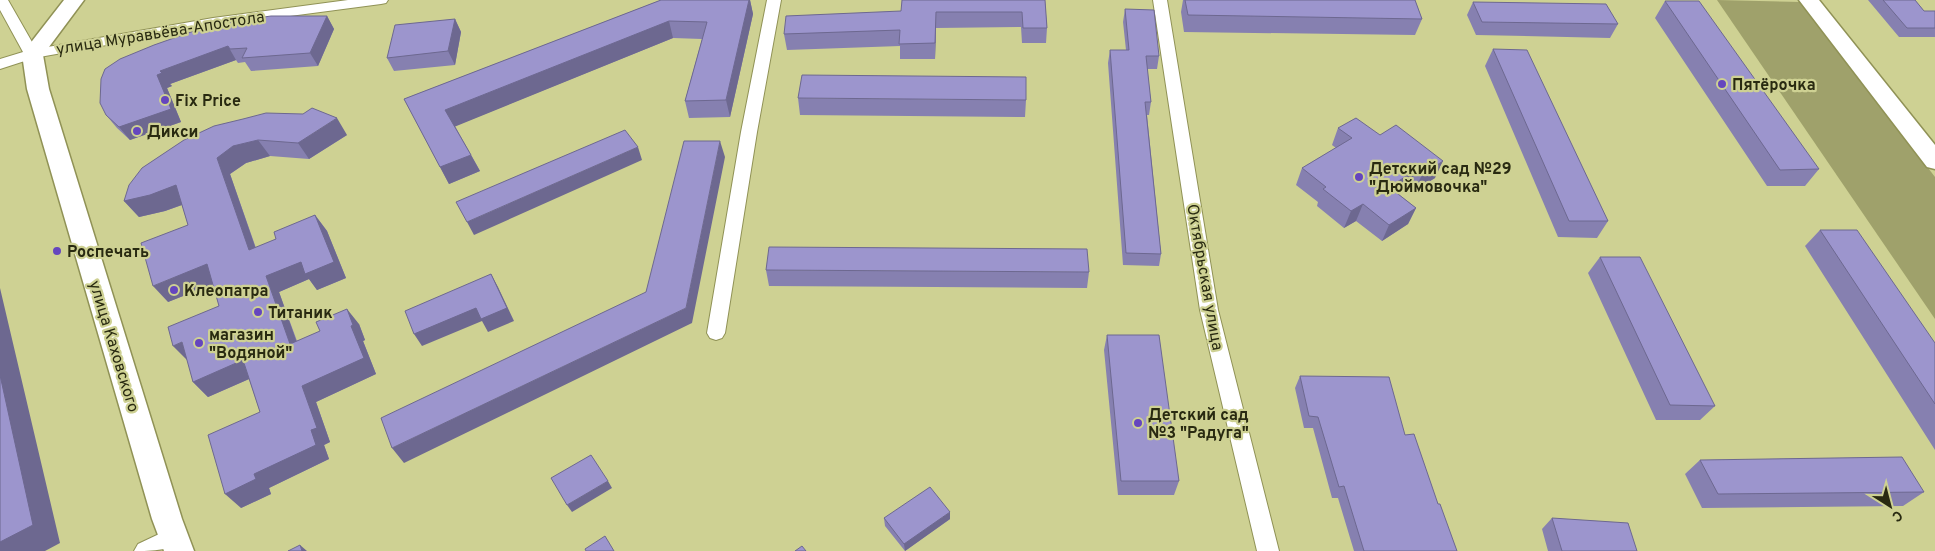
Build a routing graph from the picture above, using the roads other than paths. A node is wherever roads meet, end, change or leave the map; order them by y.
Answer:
1 (1, 0) edge
2 (74, 0) edge
3 (381, 0) edge
4 (774, 0) edge
5 (1160, 0) edge
6 (1809, 0) edge
7 (32, 54) junction
8 (0, 64) edge
9 (1935, 161) edge
10 (716, 333) dead end
11 (176, 544) edge
12 (145, 551) edge
13 (1268, 551) edge

1 - 7 street
2 - 7 main road
3 - 7 street, улица Муравьёва-Апостола
4 - 10 street
5 - 13 street, Октябрьская улица
6 - 9 main road
7 - 8 street, улица Муравьёва-Апостола
7 - 11 main road, улица Каховского
11 - 12 street

